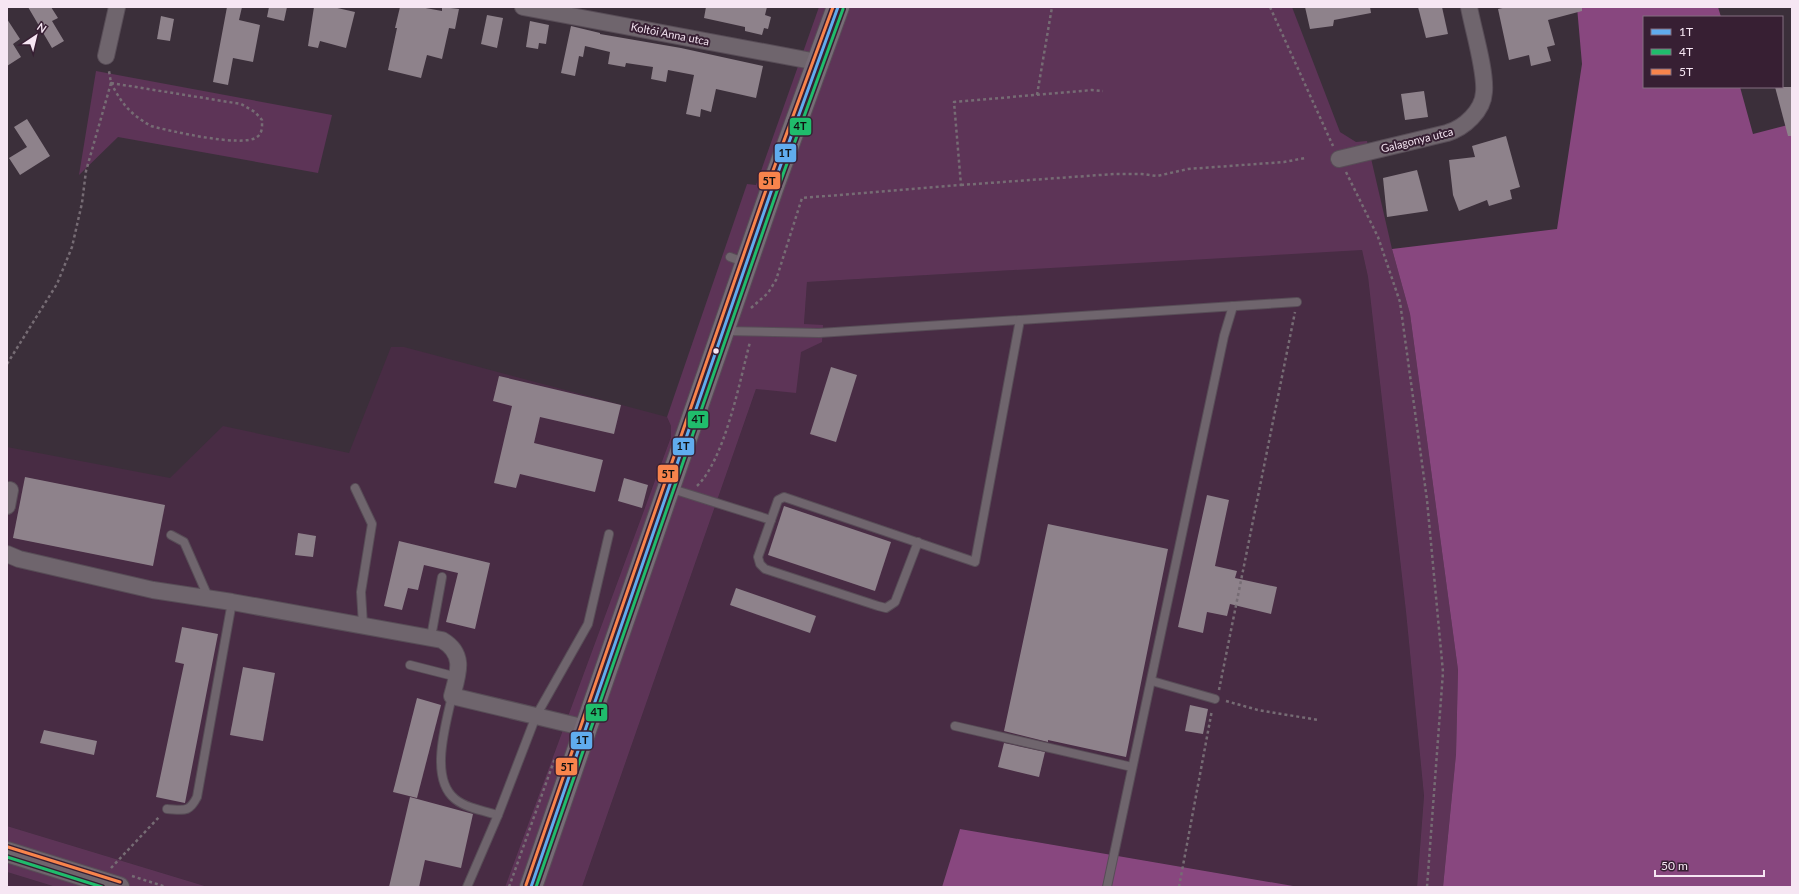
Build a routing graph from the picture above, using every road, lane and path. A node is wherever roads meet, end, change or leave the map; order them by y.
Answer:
1 (118, 7) edge
2 (523, 7) edge
3 (838, 7) edge
4 (1052, 7) edge
5 (1270, 7) edge
6 (1468, 7) edge
7 (106, 56) joint
8 (817, 62) junction
9 (111, 83) junction
10 (1103, 91) dead end
11 (1037, 96) junction
12 (1305, 158) dead end
13 (1339, 159) junction
14 (961, 185) junction
15 (776, 280) dead end
16 (1297, 302) joint
17 (1233, 306) junction
18 (1020, 320) junction
19 (723, 330) junction
20 (753, 332) junction
21 (7, 364) edge
22 (356, 488) dead end
23 (10, 490) dead end
24 (678, 491) junction
25 (7, 506) edge
26 (771, 520) junction
27 (609, 534) dead end
28 (171, 535) dead end
29 (918, 542) junction
30 (7, 554) edge
31 (442, 577) dead end
32 (209, 599) junction
33 (232, 602) junction
34 (363, 625) junction
35 (431, 637) junction
36 (410, 665) dead end
37 (457, 677) junction
38 (1152, 681) junction
39 (452, 696) junction
40 (1215, 699) junction
41 (536, 716) junction
42 (1318, 720) dead end
43 (955, 726) dead end
44 (586, 728) junction
45 (1132, 767) junction
46 (167, 809) joint
47 (498, 815) junction
48 (7, 852) edge
49 (110, 869) dead end
50 (119, 887) edge
51 (467, 887) edge
52 (531, 887) edge
53 (1108, 887) edge
54 (1179, 887) edge
55 (1427, 887) edge

1 - 7 street
2 - 8 street, Koltói Anna utca
3 - 8 main road
4 - 11 path
5 - 13 path
6 - 13 street, Galagonya utca
7 - 9 path
8 - 19 main road
9 - 9 path
9 - 21 path
10 - 11 path
11 - 14 path
12 - 14 path
13 - 55 path
14 - 15 path
16 - 17 lane
16 - 40 path
17 - 18 lane
17 - 38 lane
18 - 20 lane
18 - 29 lane
19 - 20 lane
19 - 24 main road
20 - 24 path
22 - 34 lane
23 - 25 street
24 - 26 lane
24 - 44 main road
26 - 29 lane
26 - 29 lane
27 - 41 lane
28 - 32 lane
30 - 32 street
31 - 35 lane
32 - 33 street
33 - 34 street
33 - 46 lane
34 - 35 street
35 - 37 street
36 - 37 lane
37 - 39 street
38 - 40 lane
38 - 45 lane
39 - 41 street
39 - 47 lane
40 - 42 path
40 - 54 path
41 - 44 street
41 - 47 lane
43 - 45 lane
44 - 52 main road
45 - 53 lane
46 - 49 path
47 - 51 lane
48 - 50 street

